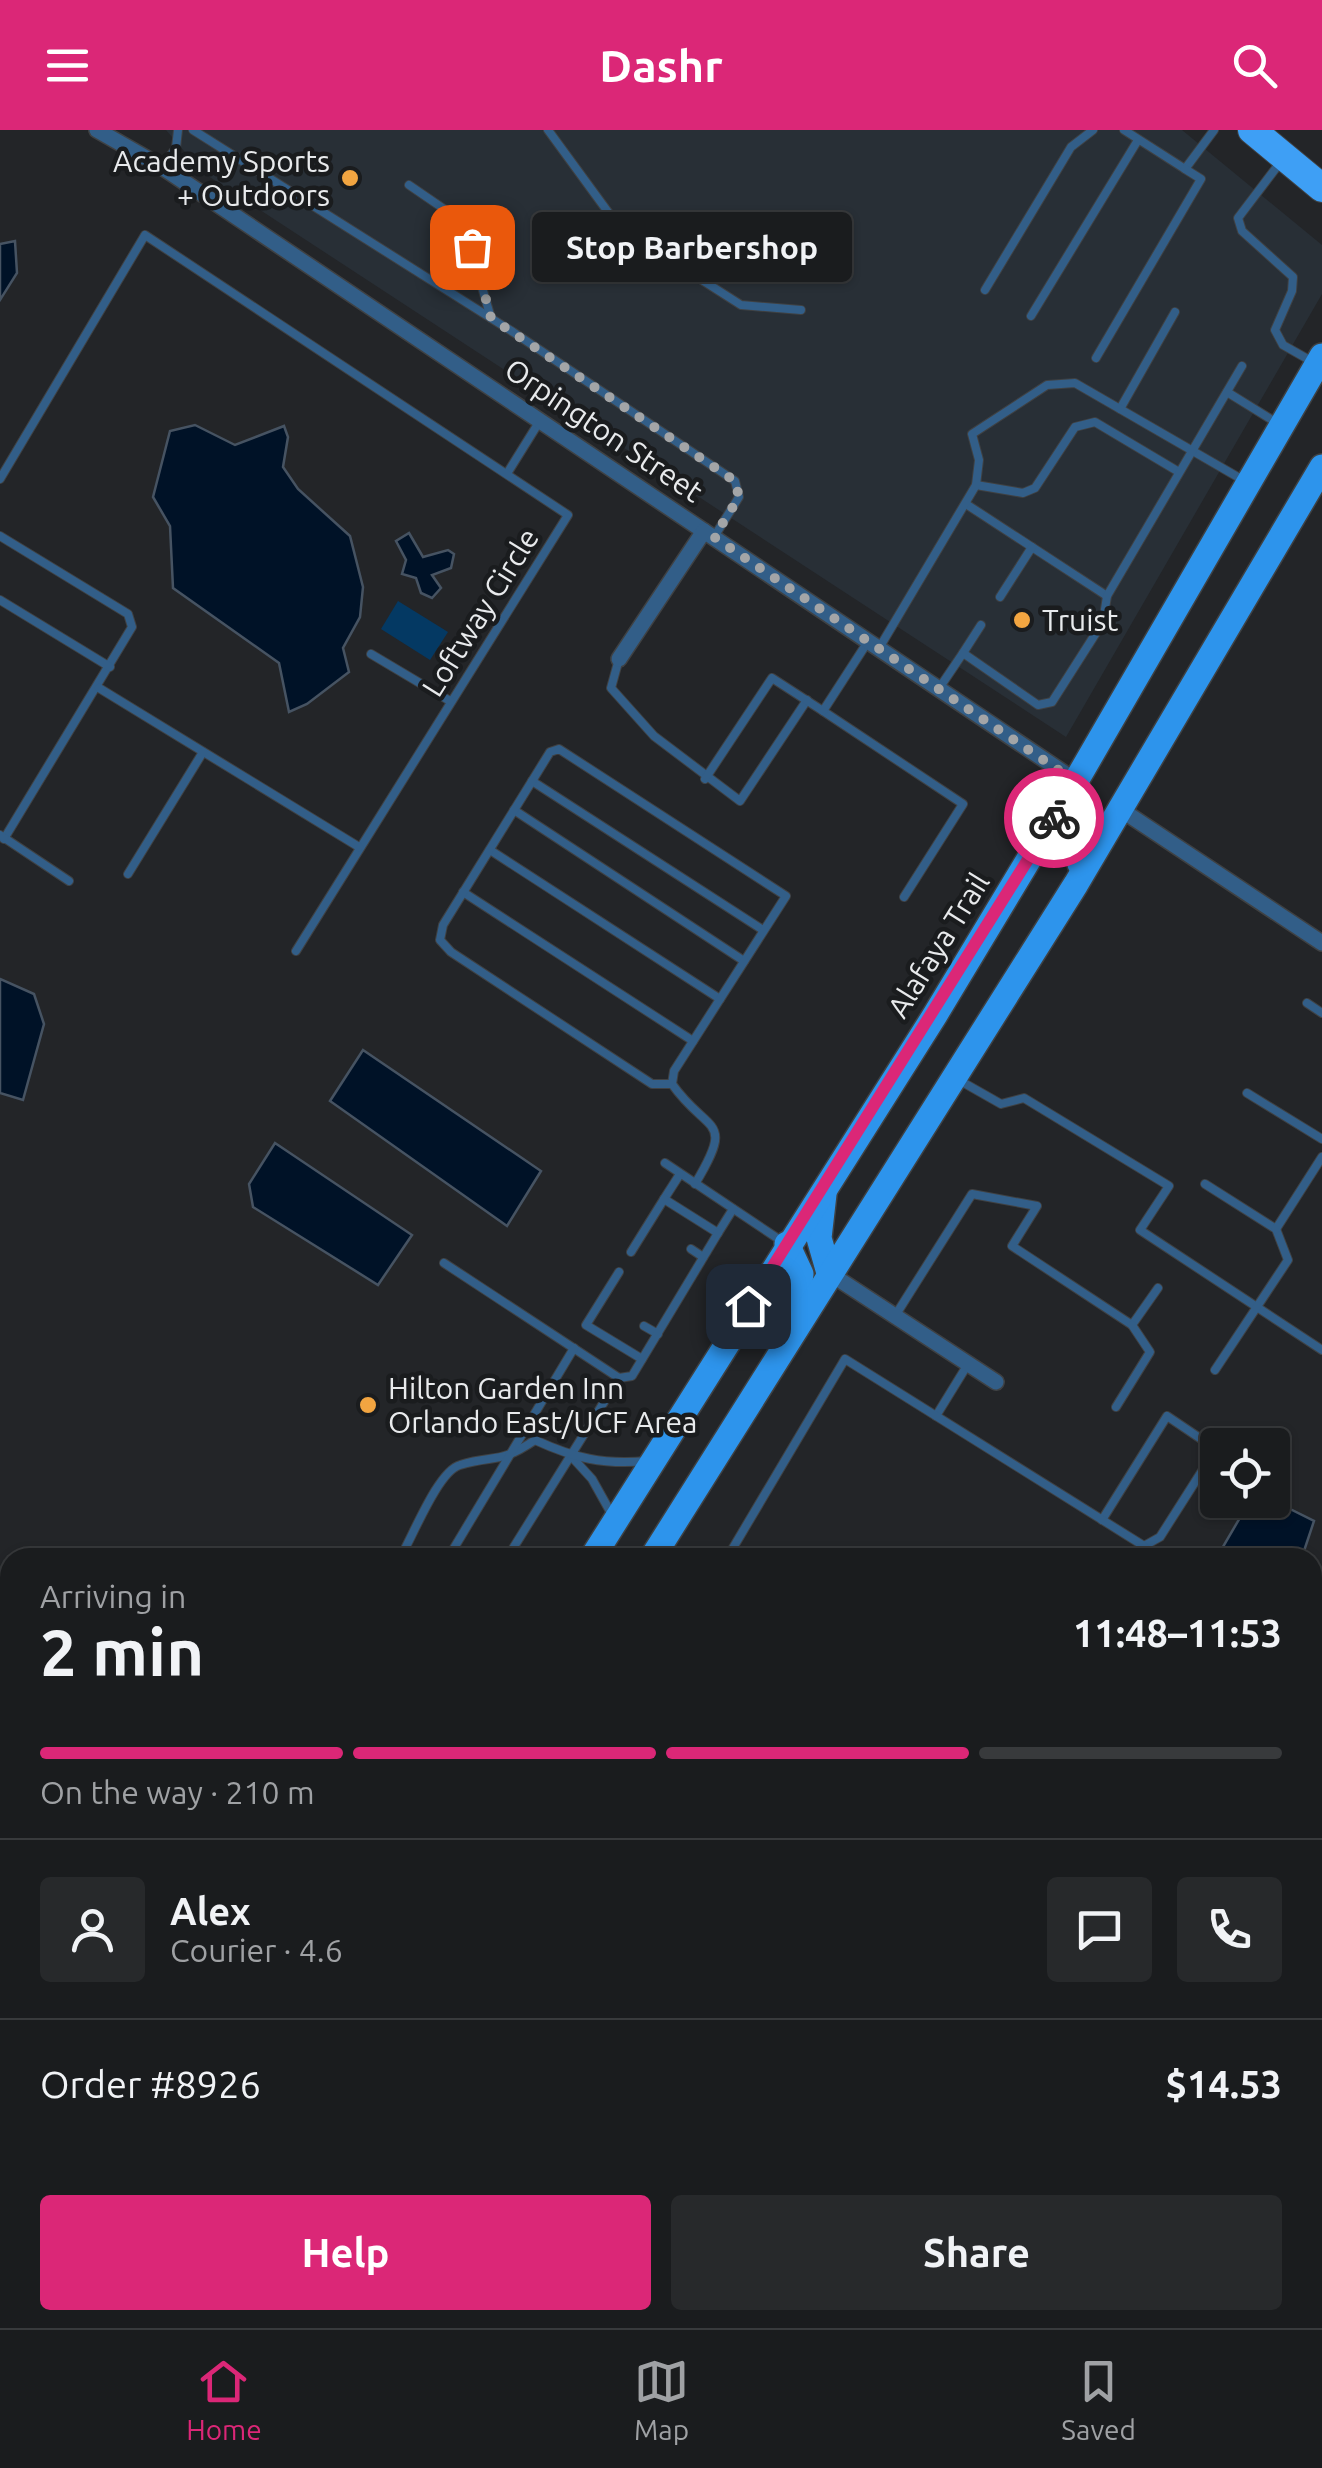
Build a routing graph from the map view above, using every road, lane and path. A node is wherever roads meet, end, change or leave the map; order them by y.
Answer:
1 (98, 130) edge
2 (178, 130) edge
3 (193, 130) edge
4 (548, 130) edge
5 (1093, 130) edge
6 (1124, 130) edge
7 (1214, 130) edge
8 (1252, 130) edge
9 (1138, 140) junction
10 (1285, 156) junction
11 (162, 168) junction
12 (1185, 169) junction
13 (410, 185) dead end
14 (1322, 188) edge
15 (984, 290) dead end
16 (801, 310) dead end
17 (1175, 312) dead end
18 (1031, 316) dead end
19 (491, 318) junction
20 (1096, 358) dead end
21 (1320, 361) edge
22 (1242, 366) dead end
23 (1227, 392) junction
24 (1120, 409) junction
25 (542, 419) junction
26 (1281, 426) junction
27 (1192, 451) junction
28 (1322, 467) edge
29 (508, 472) junction
30 (1179, 472) junction
31 (0, 479) edge
32 (1247, 483) junction
33 (976, 485) junction
34 (966, 504) junction
35 (709, 534) junction
36 (0, 536) edge
37 (1032, 547) junction
38 (1000, 596) dead end
39 (1108, 596) junction
40 (0, 600) edge
41 (982, 625) dead end
42 (872, 646) junction
43 (371, 654) dead end
44 (963, 654) junction
45 (619, 659) joint
46 (110, 667) junction
47 (99, 688) junction
48 (938, 690) junction
49 (807, 700) junction
50 (450, 701) junction
51 (823, 711) junction
52 (203, 752) junction
53 (705, 779) junction
54 (532, 781) junction
55 (1076, 782) junction
56 (1120, 809) junction
57 (514, 810) junction
58 (2, 837) edge
59 (359, 846) junction
60 (490, 850) junction
61 (128, 874) dead end
62 (69, 880) dead end
63 (1076, 884) junction
64 (463, 892) junction
65 (904, 897) dead end
66 (763, 930) junction
67 (1322, 943) edge
68 (296, 951) dead end
69 (744, 961) junction
70 (720, 999) junction
71 (1307, 1003) dead end
72 (1322, 1014) edge
73 (693, 1041) junction
74 (956, 1078) junction
75 (672, 1084) junction
76 (1247, 1092) dead end
77 (1322, 1140) edge
78 (1322, 1156) edge
79 (665, 1164) dead end
80 (680, 1174) junction
81 (694, 1184) junction
82 (825, 1184) junction
83 (1205, 1184) dead end
84 (664, 1199) junction
85 (733, 1210) junction
86 (649, 1224) junction
87 (1276, 1229) junction
88 (660, 1230) dead end
89 (718, 1234) junction
90 (638, 1242) junction
91 (787, 1244) junction
92 (648, 1248) dead end
93 (691, 1249) dead end
94 (632, 1252) dead end
95 (704, 1257) junction
96 (444, 1263) dead end
97 (680, 1268) dead end
98 (619, 1272) dead end
99 (829, 1274) junction
100 (692, 1276) junction
101 (613, 1282) junction
102 (1158, 1288) dead end
103 (624, 1289) dead end
104 (668, 1289) dead end
105 (680, 1296) junction
106 (601, 1300) junction
107 (612, 1307) dead end
108 (656, 1307) dead end
109 (1257, 1308) junction
110 (669, 1314) junction
111 (895, 1316) junction
112 (1132, 1325) junction
113 (644, 1326) dead end
114 (792, 1332) junction
115 (658, 1334) junction
116 (574, 1348) junction
117 (1322, 1350) edge
118 (642, 1360) junction
119 (968, 1364) junction
120 (1216, 1370) dead end
121 (619, 1378) junction
122 (996, 1382) dead end
123 (1116, 1407) dead end
124 (936, 1416) junction
125 (570, 1456) junction
126 (508, 1458) junction
127 (651, 1460) junction
128 (614, 1520) junction
129 (1102, 1520) junction
130 (1144, 1546) joint
131 (405, 1548) edge
132 (454, 1548) edge
133 (514, 1548) edge
134 (598, 1548) edge
135 (658, 1548) edge
136 (733, 1548) edge

1 - 11 street, Orpington Street
2 - 11 lane
3 - 19 lane
4 - 16 lane
5 - 15 lane
6 - 9 lane
7 - 12 lane
8 - 10 highway
9 - 12 lane
9 - 18 lane
10 - 14 highway
10 - 21 lane
11 - 25 street, Orpington Street
12 - 20 lane
13 - 19 lane
17 - 24 lane
19 - 35 lane
21 - 26 main road, Alafaya Trail
22 - 23 lane
23 - 26 lane
23 - 27 lane
24 - 27 lane
24 - 33 lane
25 - 29 lane
25 - 35 street, Orpington Street
26 - 32 main road, Alafaya Trail
27 - 30 lane
27 - 32 lane
28 - 56 main road
29 - 31 lane, Loftway Circle
29 - 50 lane, Loftway Circle
30 - 33 lane
30 - 39 lane
32 - 55 main road, Alafaya Trail
33 - 34 lane
34 - 37 lane
34 - 42 lane
35 - 42 street, Orpington Street
35 - 45 street
36 - 46 lane
37 - 38 lane
37 - 39 lane
39 - 44 lane
40 - 46 lane
41 - 44 lane
42 - 48 street, Orpington Street
42 - 51 lane
43 - 50 lane
44 - 48 lane
45 - 53 lane
46 - 47 lane
47 - 52 lane
47 - 58 lane
48 - 55 street, Orpington Street
49 - 51 lane
49 - 53 lane
49 - 53 lane
50 - 59 lane, Loftway Circle
51 - 65 lane
52 - 59 lane
52 - 61 lane
54 - 57 lane
54 - 66 lane
54 - 66 lane
55 - 63 main road
55 - 82 main road, Alafaya Trail
56 - 63 main road
56 - 67 street
57 - 60 lane
57 - 69 lane
58 - 62 lane
59 - 68 lane, Loftway Circle
60 - 64 lane
60 - 70 lane
63 - 74 main road
64 - 73 lane
64 - 75 lane
66 - 69 lane
69 - 70 lane
70 - 73 lane
71 - 72 lane
73 - 75 lane
74 - 99 main road
74 - 109 lane
75 - 81 lane
76 - 77 lane
78 - 87 lane
79 - 80 lane
80 - 81 lane
80 - 84 lane
81 - 85 lane
82 - 91 main road, Alafaya Trail
82 - 99 main road
83 - 87 lane
84 - 86 lane
84 - 89 lane
85 - 89 lane
85 - 91 lane
86 - 88 lane
86 - 90 lane
87 - 109 lane
89 - 95 lane
90 - 92 lane
90 - 94 lane
91 - 114 main road
91 - 127 main road, Alafaya Trail
93 - 95 lane
95 - 100 lane
96 - 116 lane
97 - 100 lane
98 - 101 lane
99 - 111 street
99 - 114 main road
100 - 105 lane
101 - 103 lane
101 - 106 lane
102 - 112 lane
104 - 105 lane
105 - 110 lane
106 - 107 lane
106 - 118 lane
108 - 110 lane
109 - 117 lane
109 - 120 lane
110 - 115 lane
111 - 112 lane
111 - 119 street
112 - 123 lane
113 - 115 lane
114 - 135 main road
115 - 118 lane
116 - 121 lane
116 - 126 lane
118 - 121 lane
119 - 122 street
119 - 124 lane
121 - 125 lane
124 - 129 lane
124 - 136 lane
125 - 126 lane
125 - 127 lane
125 - 128 lane
125 - 133 lane
126 - 131 lane
126 - 132 lane
127 - 128 main road, Alafaya Trail
128 - 134 main road, Alafaya Trail
129 - 130 lane
129 - 130 lane

